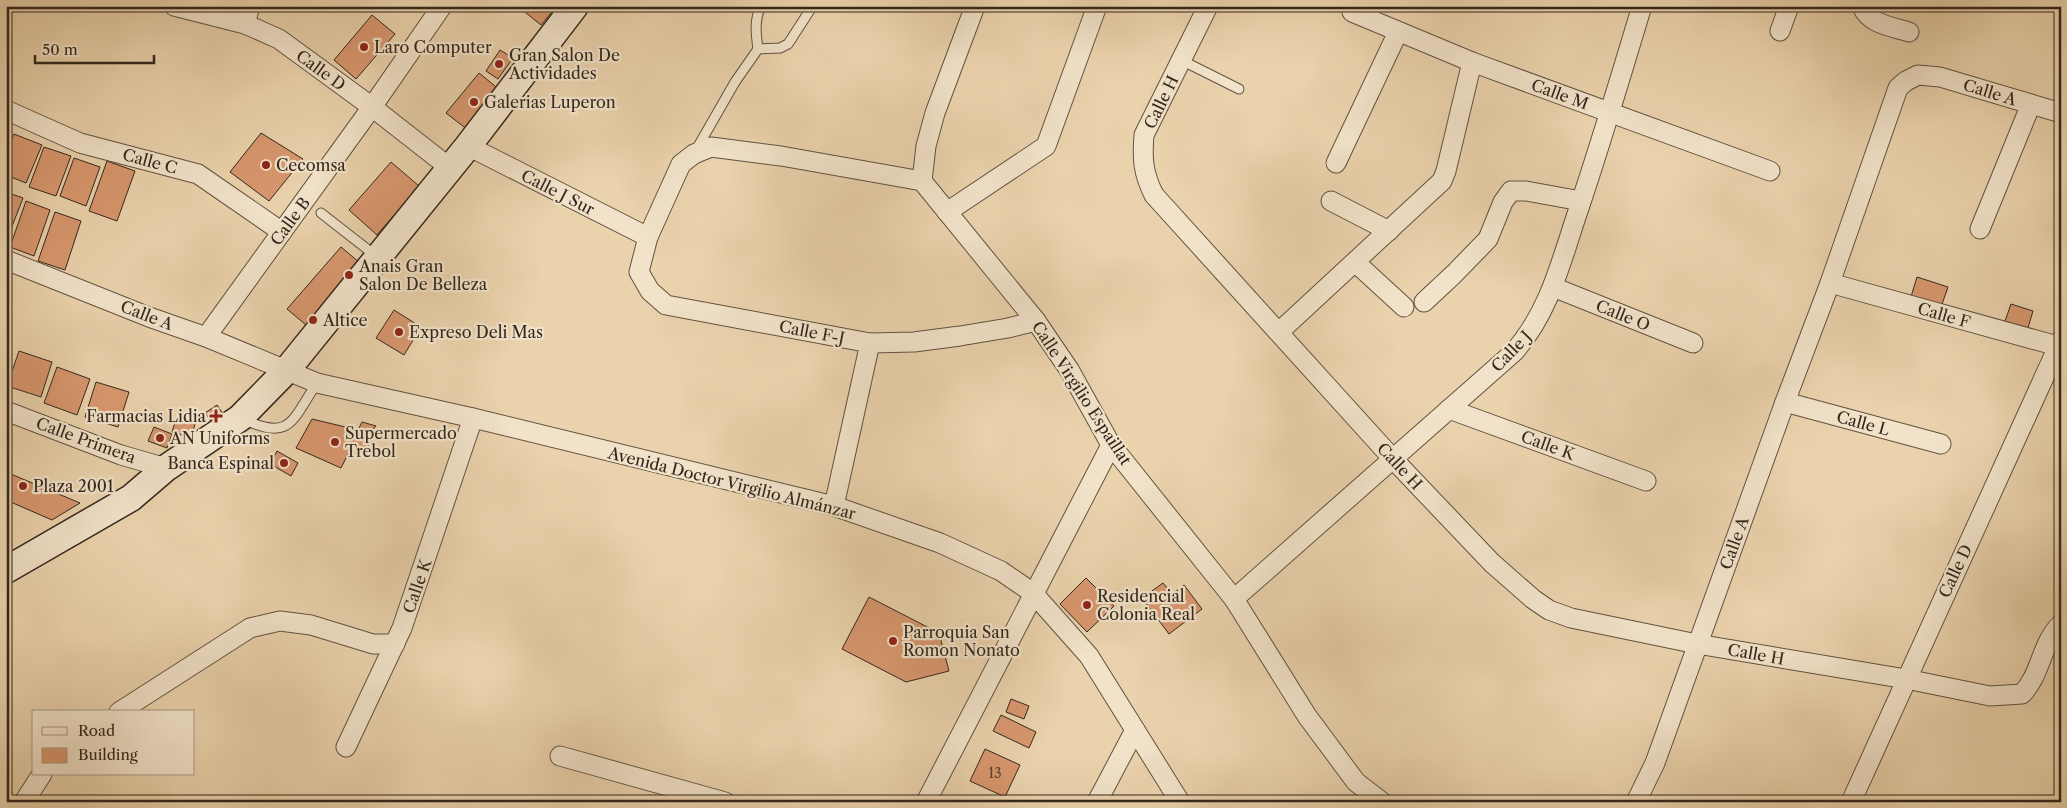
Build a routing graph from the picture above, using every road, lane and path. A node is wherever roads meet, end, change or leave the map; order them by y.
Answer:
1 (174, 6) edge
2 (442, 6) edge
3 (575, 6) edge
4 (761, 6) edge
5 (810, 6) edge
6 (975, 6) edge
7 (1097, 6) edge
8 (1208, 6) edge
9 (1642, 6) edge
10 (1789, 6) edge
11 (1862, 6) edge
12 (1352, 12) dead end
13 (247, 15) edge
14 (1780, 31) dead end
15 (1398, 32) junction
16 (1909, 32) dead end
17 (758, 49) junction
18 (1181, 60) junction
19 (1472, 62) junction
20 (1239, 89) dead end
21 (2030, 104) junction
22 (372, 107) junction
23 (6, 110) edge
24 (1610, 113) junction
25 (2061, 113) edge
26 (468, 146) junction
27 (694, 154) junction
28 (1336, 163) dead end
29 (450, 168) junction
30 (1770, 172) dead end
31 (922, 181) junction
32 (1331, 201) dead end
33 (1581, 201) junction
34 (947, 212) junction
35 (321, 213) dead end
36 (1980, 229) dead end
37 (1389, 231) junction
38 (282, 232) junction
39 (648, 237) junction
40 (378, 258) junction
41 (6, 260) edge
42 (1356, 262) junction
43 (1830, 283) junction
44 (1553, 286) junction
45 (1424, 302) dead end
46 (1404, 307) dead end
47 (1036, 321) junction
48 (1279, 332) junction
49 (206, 337) junction
50 (870, 343) junction
51 (1693, 343) dead end
52 (2060, 345) edge
53 (286, 371) junction
54 (317, 383) junction
55 (1785, 402) junction
56 (1449, 409) junction
57 (6, 411) edge
58 (240, 418) junction
59 (473, 418) junction
60 (1941, 444) dead end
61 (1111, 445) junction
62 (121, 455) junction
63 (1393, 458) junction
64 (166, 468) junction
65 (1646, 481) dead end
66 (131, 498) junction
67 (834, 506) junction
68 (6, 570) edge
69 (1033, 593) junction
70 (1234, 599) junction
71 (2061, 624) edge
72 (395, 644) junction
73 (1697, 644) junction
74 (1906, 679) junction
75 (122, 710) edge
76 (1135, 730) junction
77 (346, 748) dead end
78 (560, 756) dead end
79 (41, 776) edge
80 (24, 802) edge
81 (726, 802) edge
82 (926, 802) edge
83 (1097, 802) edge
84 (1180, 802) edge
85 (1382, 802) edge
86 (1636, 802) edge
87 (1852, 802) edge

1 - 13 street, Calle D
2 - 22 street, Calle B
3 - 26 main road
4 - 17 lane
5 - 17 lane
6 - 31 street
7 - 34 street
8 - 18 street, Calle H
9 - 24 street, Calle J
10 - 14 street
11 - 16 street
12 - 15 street, Calle M
13 - 22 street, Calle D
15 - 19 street, Calle M
15 - 28 street
17 - 27 lane
18 - 20 lane
18 - 48 street, Calle H
19 - 24 street, Calle M
19 - 37 street
21 - 25 street, Calle A
21 - 36 street
21 - 43 street, Calle A
22 - 29 street, Calle D
22 - 38 street, Calle B
23 - 38 street, Calle C
24 - 30 street, Calle M
24 - 33 street, Calle J
26 - 29 main road
26 - 39 street, Calle J Sur
27 - 31 street
27 - 39 street
29 - 40 main road
31 - 34 street, Calle Virgilio Espaillat
32 - 37 street
33 - 44 street, Calle J
33 - 45 street
34 - 47 street, Calle Virgilio Espaillat
35 - 40 lane
37 - 42 street
38 - 49 street, Calle B
39 - 50 street, Calle F-J
40 - 53 main road
41 - 49 street, Calle A
42 - 46 street
42 - 48 street
43 - 52 street, Calle F
43 - 55 street, Calle A
44 - 51 street, Calle O
44 - 56 street, Calle J
47 - 50 street, Calle F-J
47 - 61 street, Calle Virgilio Espaillat
48 - 63 street, Calle H
49 - 53 street, Calle A
50 - 67 street
52 - 74 street, Calle D
53 - 54 street, Avenida Doctor Virgilio Almánzar
53 - 58 main road
54 - 58 lane
54 - 59 street, Avenida Doctor Virgilio Almánzar
55 - 60 street, Calle L
55 - 73 street, Calle A
56 - 63 street, Calle J
56 - 65 street, Calle K
57 - 62 street, Calle Primera
58 - 64 main road
59 - 67 street, Avenida Doctor Virgilio Almánzar
59 - 72 street, Calle K
61 - 69 street
61 - 70 street, Calle Virgilio Espaillat
62 - 64 street, Calle Primera
62 - 66 street
63 - 70 street, Calle J
63 - 73 street, Calle H
64 - 66 main road
66 - 68 main road
67 - 69 street, Avenida Doctor Virgilio Almánzar
69 - 76 street, Avenida Doctor Virgilio Almánzar
69 - 82 street
70 - 85 street, Calle Virgilio Espaillat
71 - 74 street, Calle H
72 - 75 street
72 - 77 street, Calle K
73 - 74 street, Calle H
73 - 86 street, Calle A
74 - 87 street, Calle D
76 - 83 street
76 - 84 street, Avenida Doctor Virgilio Almánzar
78 - 81 street
79 - 80 street

